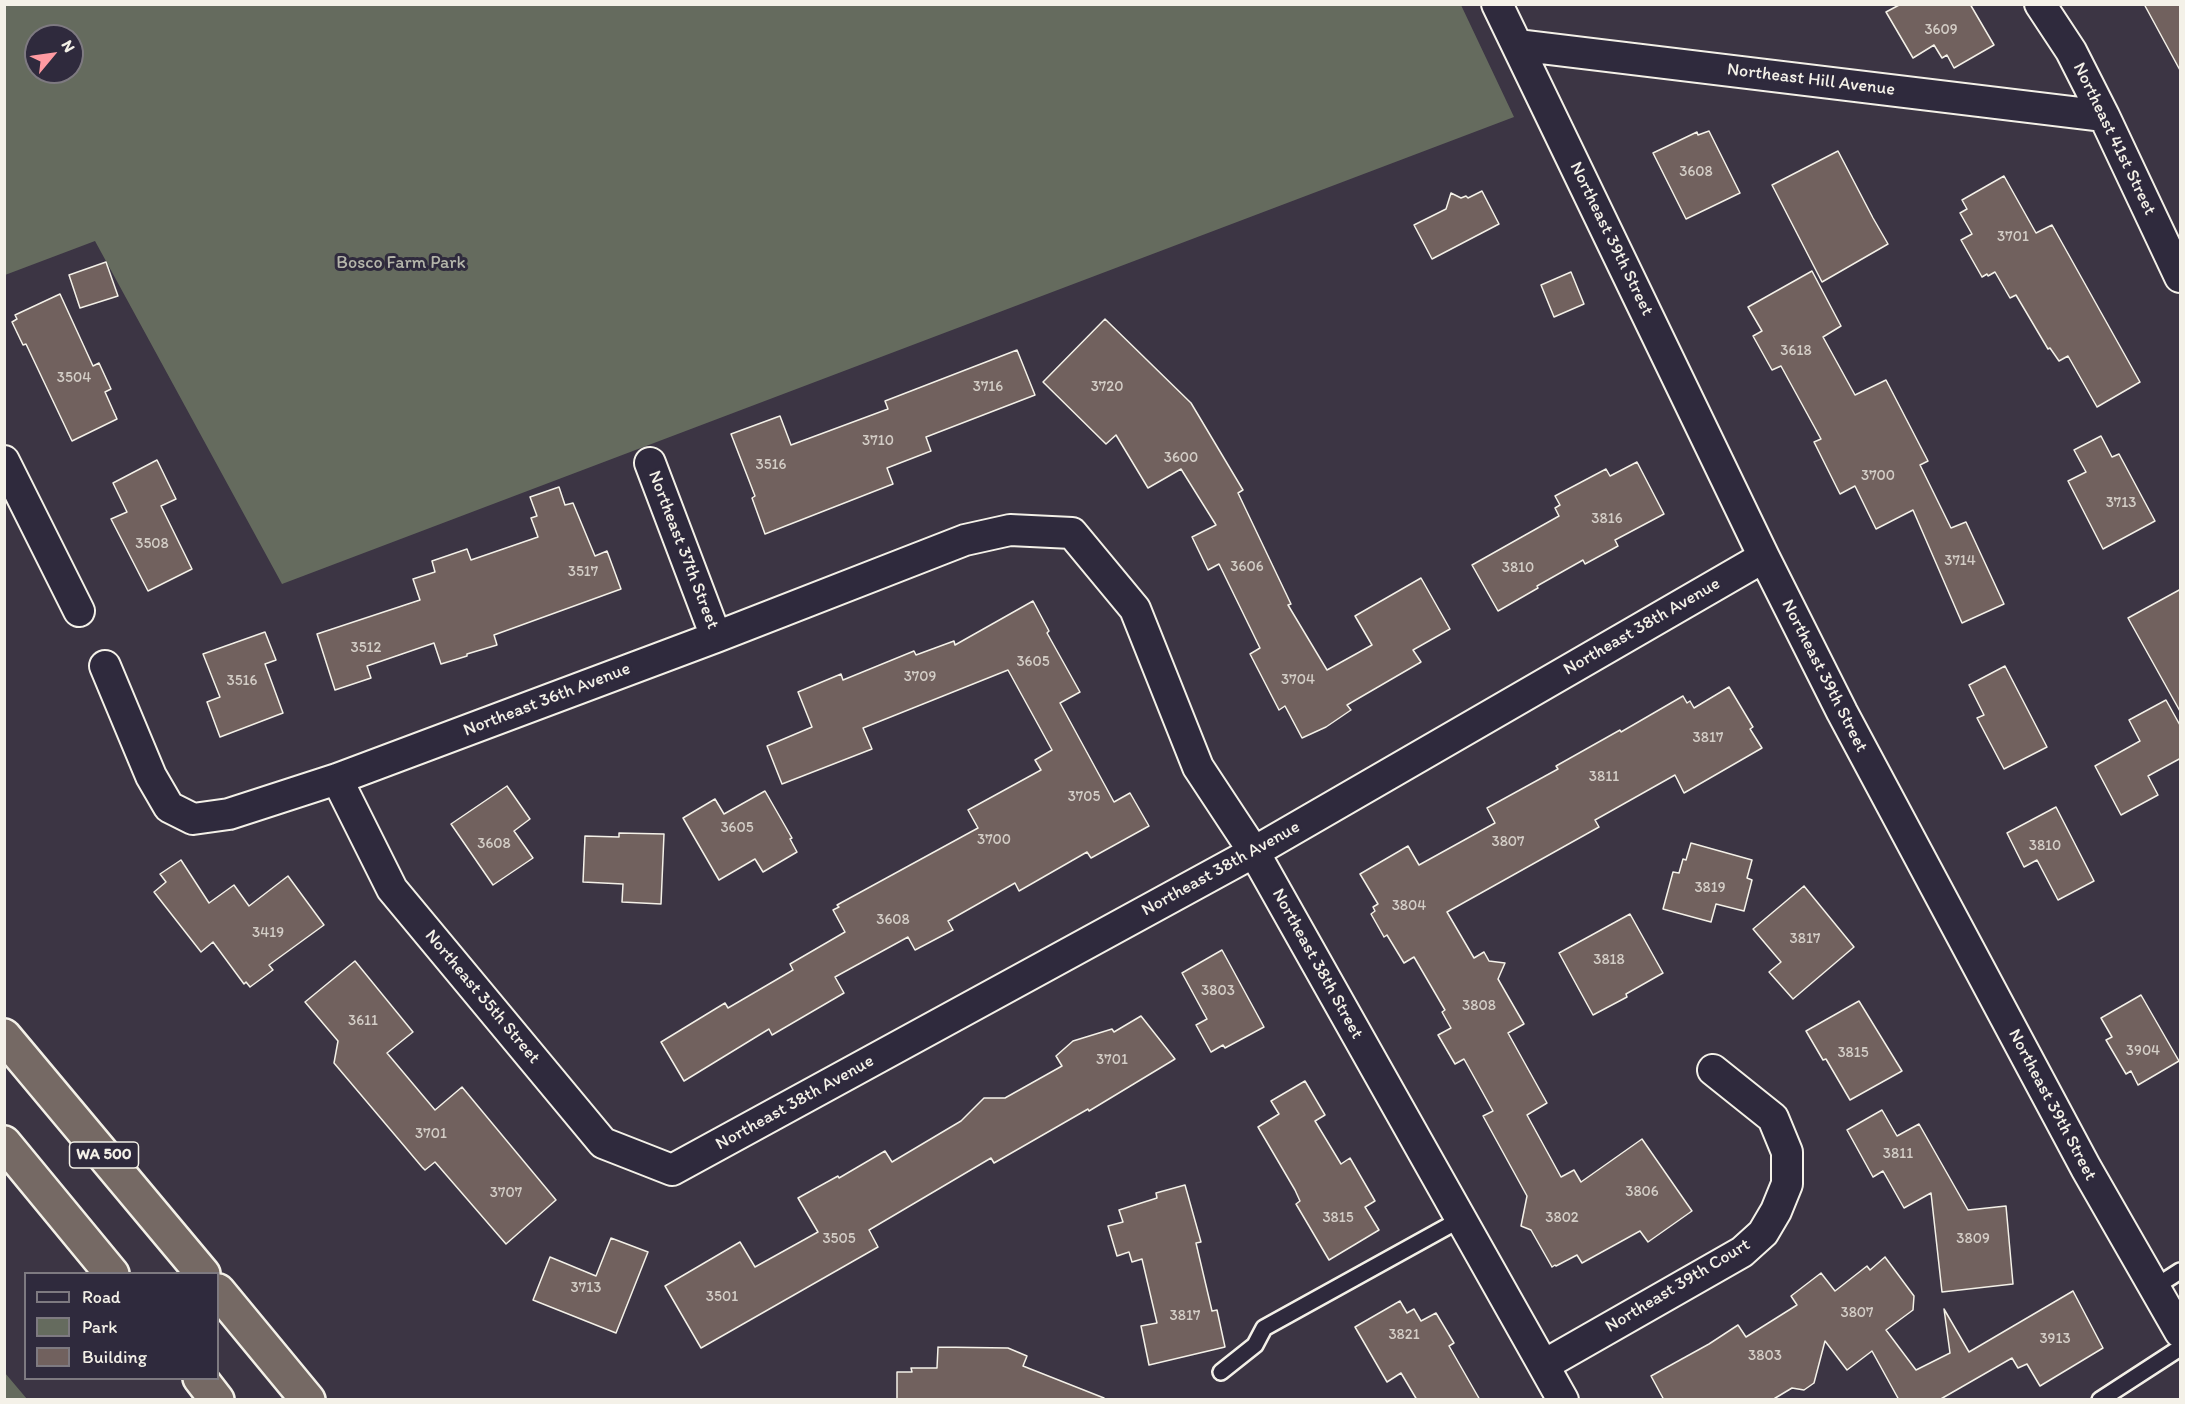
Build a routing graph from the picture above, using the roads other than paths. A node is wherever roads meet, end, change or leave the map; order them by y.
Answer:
1 (1497, 4) edge
2 (2040, 4) edge
3 (1517, 45) junction
4 (2104, 116) junction
5 (2181, 277) edge
6 (4, 461) edge
7 (650, 463) dead end
8 (1072, 533) joint
9 (1764, 557) junction
10 (80, 611) dead end
11 (716, 637) junction
12 (105, 666) dead end
13 (337, 779) junction
14 (1254, 852) junction
15 (4, 1036) edge
16 (1713, 1070) dead end
17 (4, 1143) edge
18 (672, 1170) joint
19 (1461, 1219) junction
20 (2181, 1271) edge
21 (110, 1272) edge
22 (201, 1272) edge
23 (2155, 1287) junction
24 (219, 1292) edge
25 (2181, 1332) edge
26 (2181, 1348) edge
27 (1544, 1365) junction
28 (1221, 1372) dead end
29 (202, 1380) edge
30 (217, 1400) edge
31 (308, 1400) edge
32 (1563, 1400) edge
33 (2100, 1400) edge

1 - 3 street, Northeast 39th Street
2 - 4 street, Northeast 41st Street
3 - 4 street, Northeast Hill Avenue
3 - 9 street, Northeast 39th Street
4 - 5 street, Northeast 41st Street
6 - 10 street
7 - 11 street, Northeast 37th Street
8 - 11 street, Northeast 36th Avenue
8 - 14 street, Northeast 38th Street
9 - 14 street, Northeast 38th Avenue
9 - 23 street, Northeast 39th Street
11 - 13 street, Northeast 36th Avenue
12 - 13 street, Northeast 36th Avenue
13 - 18 street, Northeast 35th Street
14 - 18 street, Northeast 38th Avenue
14 - 19 street, Northeast 38th Street
15 - 22 highway, WA 500
16 - 27 street, Northeast 39th Court
17 - 21 highway
19 - 27 street, Northeast 38th Street
19 - 28 lane
20 - 23 lane
23 - 25 street, Northeast 39th Street
24 - 31 highway
26 - 33 lane
27 - 32 street, Northeast 38th Street
29 - 30 highway

